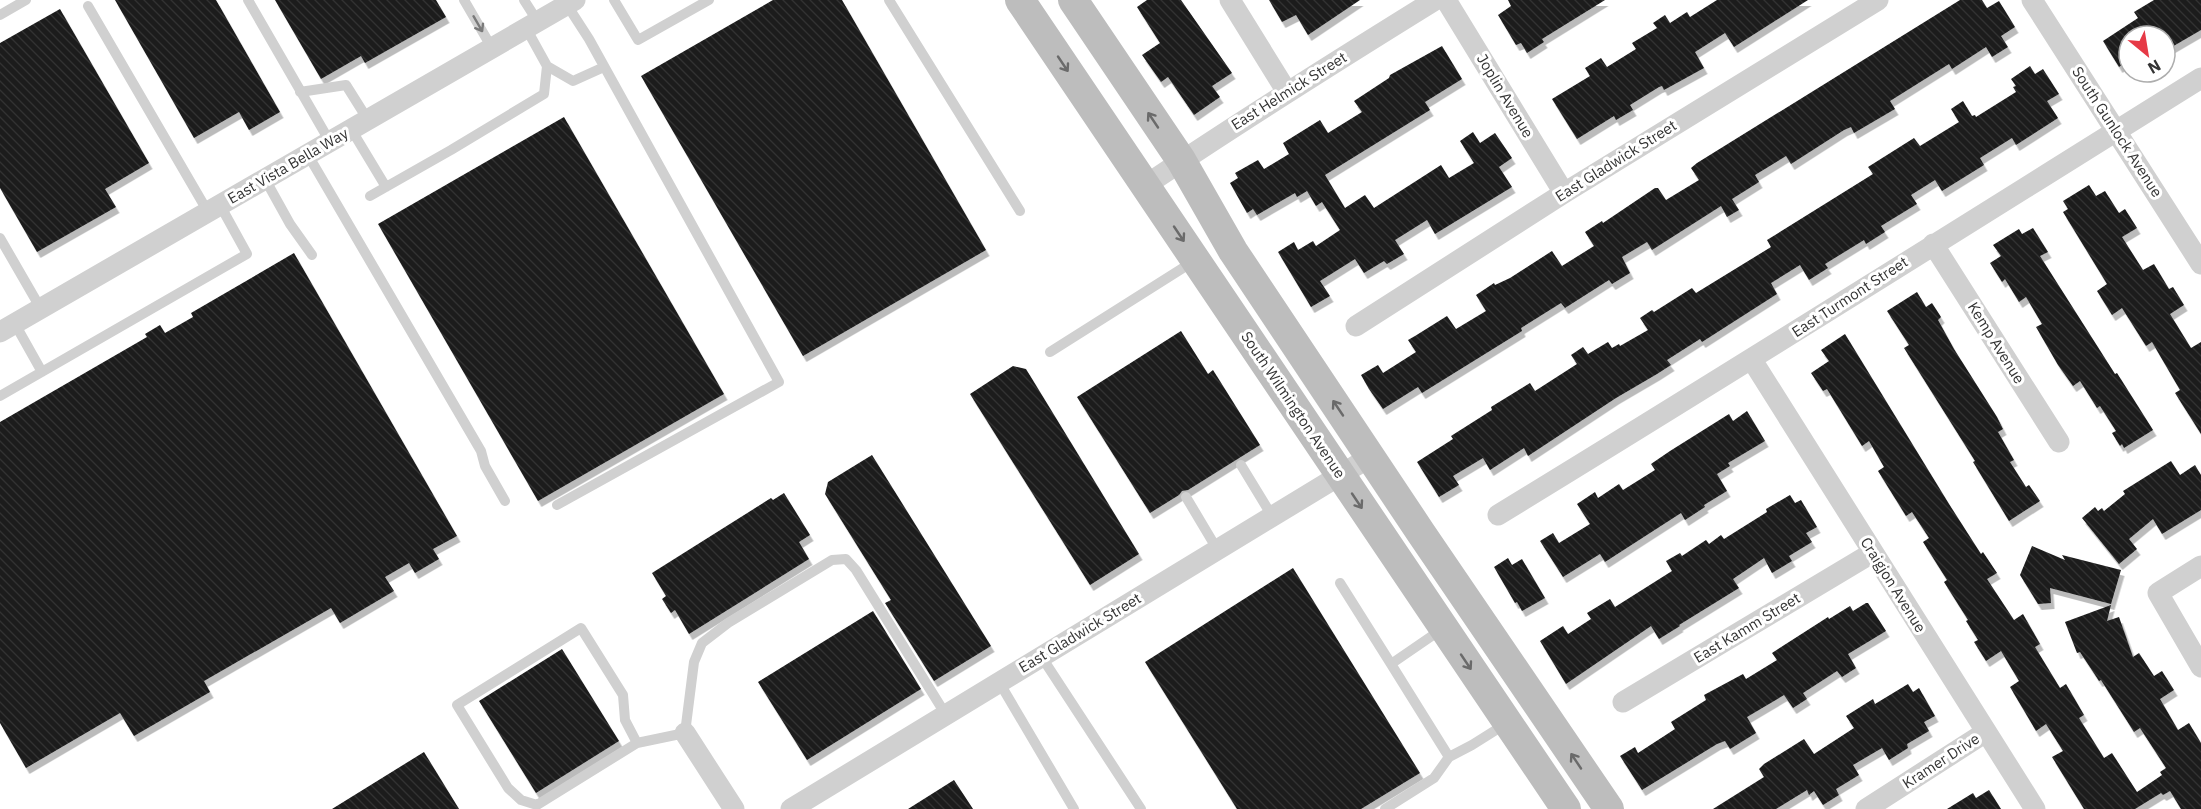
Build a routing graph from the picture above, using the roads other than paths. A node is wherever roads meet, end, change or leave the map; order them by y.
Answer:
1 (26, 0) edge
2 (248, 0) edge
3 (464, 0) edge
4 (524, 0) edge
5 (614, 0) edge
6 (709, 0) edge
7 (889, 0) edge
8 (1020, 0) edge
9 (1073, 0) edge
10 (1230, 0) edge
11 (1435, 0) edge
12 (1446, 0) edge
13 (1878, 0) edge
14 (2032, 0) edge
15 (571, 3) edge
16 (88, 6) dead end
17 (0, 15) edge
18 (532, 25) junction
19 (492, 48) junction
20 (547, 66) junction
21 (604, 67) junction
22 (2201, 78) edge
23 (300, 92) junction
24 (1287, 92) junction
25 (360, 125) junction
26 (2117, 130) junction
27 (330, 141) junction
28 (308, 154) junction
29 (1181, 160) junction
30 (266, 179) junction
31 (1146, 185) junction
32 (386, 187) junction
33 (1564, 193) junction
34 (370, 196) dead end
35 (214, 209) junction
36 (1020, 211) dead end
37 (0, 238) edge
38 (1933, 244) junction
39 (312, 255) dead end
40 (1196, 260) junction
41 (2201, 264) edge
42 (41, 309) junction
43 (1356, 326) dead end
44 (8, 328) edge
45 (1050, 352) dead end
46 (1752, 360) junction
47 (42, 372) junction
48 (0, 396) edge
49 (2059, 442) dead end
50 (1370, 456) junction
51 (1241, 465) dead end
52 (1340, 474) junction
53 (1186, 497) dead end
54 (506, 501) dead end
55 (557, 505) dead end
56 (1498, 515) dead end
57 (1272, 516) junction
58 (1217, 549) junction
59 (1872, 553) junction
60 (2201, 566) edge
61 (1340, 583) dead end
62 (1443, 628) junction
63 (1041, 656) junction
64 (1391, 664) junction
65 (2201, 667) edge
66 (999, 682) junction
67 (1623, 702) dead end
68 (946, 714) junction
69 (1507, 723) junction
70 (1986, 732) junction
71 (685, 734) junction
72 (637, 743) junction
73 (1449, 757) junction
74 (796, 807) edge
75 (734, 809) edge
76 (1074, 809) edge
77 (1141, 809) edge
78 (1385, 809) edge
79 (1566, 809) edge
80 (1609, 809) edge
81 (1866, 809) edge
82 (2035, 809) edge

1 - 17 lane
2 - 23 lane
3 -> 19 lane
4 - 18 lane
5 - 6 lane
7 - 36 lane
8 -> 31 main road, South Wilmington Avenue
29 -> 9 main road
10 - 24 street
11 - 24 street, East Helmick Street
12 - 33 street, Joplin Avenue
13 - 33 street, East Gladwick Street
14 - 26 street, South Gunlock Avenue
15 - 18 street, East Vista Bella Way
15 - 21 lane
16 - 35 lane
18 - 19 street, East Vista Bella Way
18 - 20 lane
19 - 25 street, East Vista Bella Way
20 - 21 lane
20 - 32 lane
21 - 55 lane
22 - 26 street, East Turmont Street
23 - 25 lane
23 - 27 lane
24 - 29 street, East Helmick Street
25 - 27 street, East Vista Bella Way
25 - 32 lane
26 - 38 street, East Turmont Street
26 - 41 street, South Gunlock Avenue
27 - 28 street, East Vista Bella Way
28 - 30 street, East Vista Bella Way
28 - 54 lane
29 - 31 street, East Helmick Street
50 -> 29 main road
30 - 35 street, East Vista Bella Way
30 - 39 lane
31 -> 40 main road, South Wilmington Avenue
32 - 34 lane
33 - 43 street, East Gladwick Street
35 - 42 street, East Vista Bella Way
35 - 47 lane
37 - 42 lane
38 - 46 street, East Turmont Street
38 - 49 street, Kemp Avenue
40 - 45 lane
40 - 52 main road, South Wilmington Avenue
42 - 44 street, East Vista Bella Way
44 - 47 lane
46 - 56 street, East Turmont Street
46 - 59 street, Craigjon Avenue
47 - 48 lane
50 - 52 street, East Gladwick Street
80 -> 50 main road
51 - 57 lane
52 - 57 street, East Gladwick Street
52 -> 62 main road, South Wilmington Avenue
53 - 58 lane
57 - 58 street, East Gladwick Street
58 - 63 street, East Gladwick Street
59 - 67 street, East Kamm Street
59 - 70 street, Craigjon Avenue
60 - 65 street
61 - 64 lane
62 - 64 lane
62 -> 69 main road, South Wilmington Avenue
63 - 66 street, East Gladwick Street
63 - 77 lane
64 - 73 lane
66 - 68 street, East Gladwick Street
66 - 76 lane
68 - 71 lane
68 - 74 street, East Gladwick Street
69 - 73 lane
69 - 79 main road, South Wilmington Avenue
70 - 81 street, Kramer Drive
70 - 82 street, Craigjon Avenue
71 - 72 lane
71 - 75 street
72 - 72 lane
73 - 78 lane

